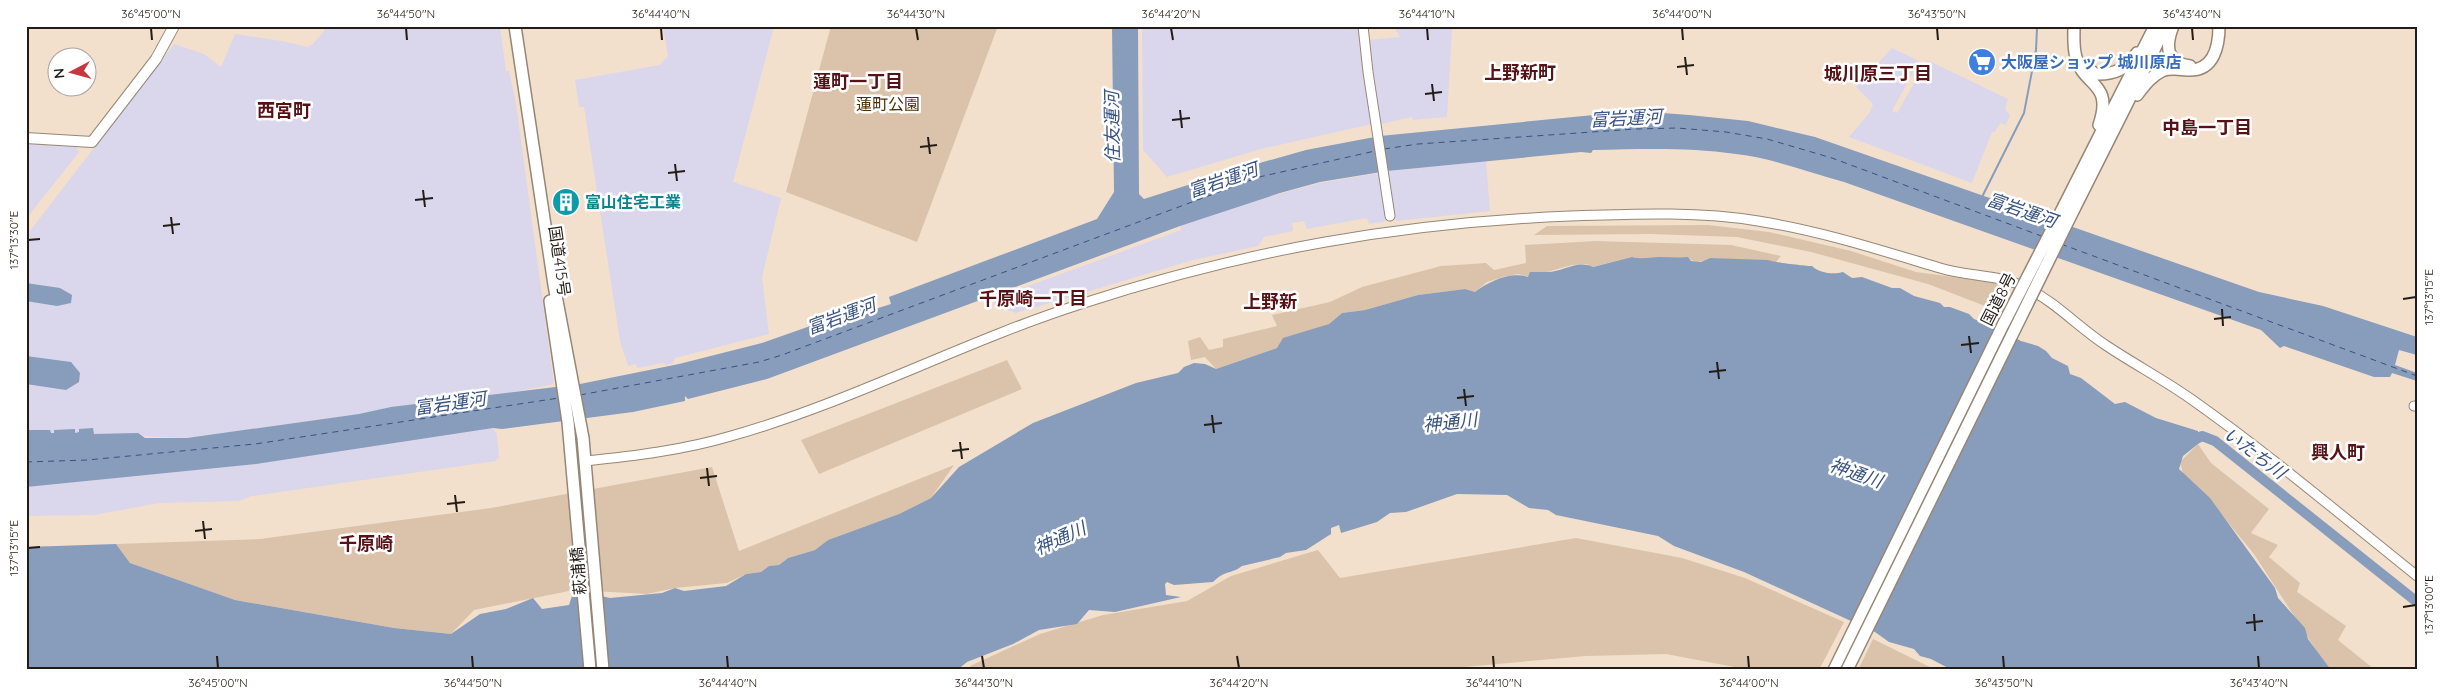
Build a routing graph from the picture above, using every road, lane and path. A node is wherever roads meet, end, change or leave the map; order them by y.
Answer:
1 (174, 26) edge
2 (508, 26) edge
3 (515, 26) edge
4 (1363, 26) edge
5 (2074, 26) edge
6 (2080, 26) edge
7 (2172, 26) edge
8 (2213, 26) edge
9 (2219, 26) edge
10 (2158, 31) edge
11 (26, 138) edge
12 (2109, 139) junction
13 (2069, 204) junction
14 (1390, 216) dead end
15 (568, 383) junction
16 (585, 465) junction
17 (573, 472) joint
18 (2417, 576) edge
19 (590, 670) edge
20 (603, 670) edge
21 (1834, 670) edge
22 (1847, 670) edge

1 - 11 main road
2 - 15 highway, 国道415号
3 - 15 highway, 国道415号
4 - 14 street
5 - 13 highway
6 - 10 highway
7 - 10 highway
8 - 10 highway
9 - 12 highway
10 - 12 highway, 国道8号
10 - 13 highway, 国道8号
12 - 13 highway, 国道8号
13 - 21 highway, 国道8号, bridge
13 - 22 highway, 国道8号, bridge
15 - 16 highway, 国道415号
15 - 17 highway, 国道415号
16 - 18 street
16 - 20 highway, 萩浦橋
17 - 19 highway, 萩浦橋

